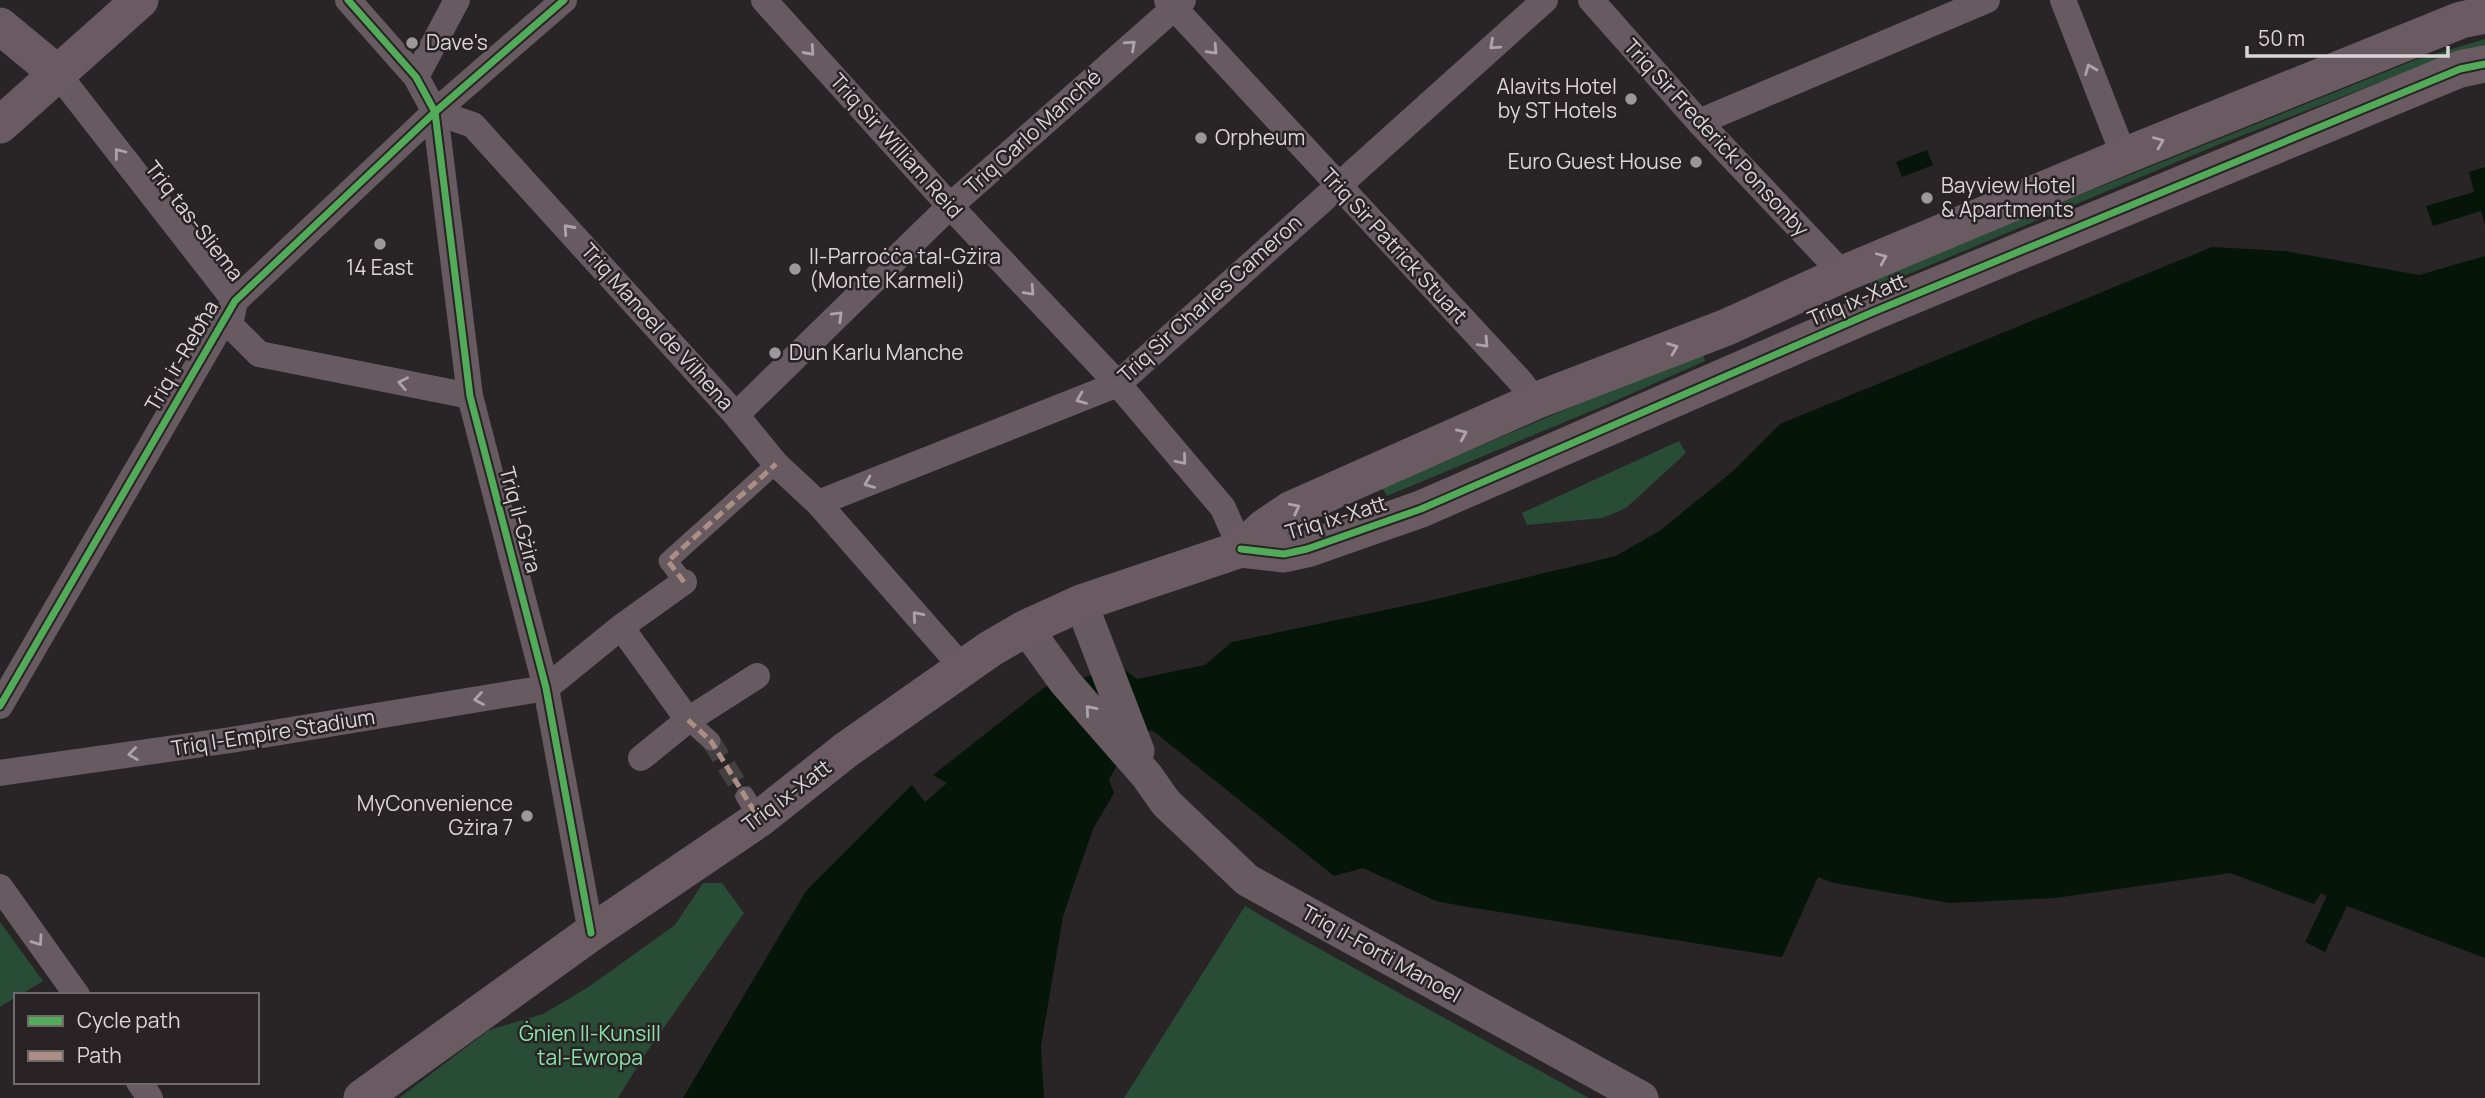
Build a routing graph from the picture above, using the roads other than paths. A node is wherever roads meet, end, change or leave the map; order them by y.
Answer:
1 (139, 0) edge
2 (348, 0) edge
3 (457, 0) edge
4 (564, 0) edge
5 (764, 0) edge
6 (1545, 0) edge
7 (1591, 0) edge
8 (1987, 0) edge
9 (2063, 0) edge
10 (1174, 3) edge
11 (2467, 12) edge
12 (0, 26) edge
13 (2485, 64) edge
14 (58, 74) junction
15 (416, 77) junction
16 (435, 113) junction
17 (1699, 122) junction
18 (0, 125) edge
19 (2124, 156) junction
20 (1337, 185) junction
21 (950, 206) junction
22 (1843, 274) junction
23 (234, 300) junction
24 (1118, 384) junction
25 (470, 396) junction
26 (1535, 401) junction
27 (736, 415) junction
28 (776, 464) junction
29 (818, 503) junction
30 (1241, 549) junction
31 (684, 582) joint
32 (1081, 603) junction
33 (621, 627) junction
34 (1026, 628) junction
35 (962, 667) junction
36 (757, 676) dead end
37 (546, 688) junction
38 (0, 706) edge
39 (688, 720) junction
40 (711, 741) tunnel mouth
41 (641, 758) dead end
42 (0, 773) edge
43 (1147, 776) junction
44 (0, 887) edge
45 (591, 933) junction
46 (76, 993) edge
47 (362, 1098) edge
48 (1642, 1098) edge

1 - 14 main road
2 - 15 street
3 - 15 street
4 - 16 street, Triq ir-Rebħa
5 -> 21 street, Triq Sir William Reid
6 -> 20 street, Triq Sir Charles Cameron
7 - 17 street, Triq Sir Frederick Ponsonby
8 - 17 street
19 -> 9 street
10 -> 20 street, Triq Sir Patrick Stuart
21 -> 10 street, Triq Carlo Manché
19 -> 11 main road, Triq ix-Xatt
12 - 14 main road, Triq tas-Sliema
13 - 30 main road, Triq ix-Xatt
14 - 18 main road
23 -> 14 street, Triq tas-Sliema
15 - 16 street
16 - 23 street, Triq ir-Rebħa
16 - 25 street, Triq il-Gżira
27 -> 16 street, Triq Manoel de Vilhena
17 - 22 street, Triq Sir Frederick Ponsonby
22 -> 19 main road, Triq ix-Xatt
20 - 24 street, Triq Sir Charles Cameron
20 -> 26 street, Triq Sir Patrick Stuart
21 -> 24 street, Triq Sir William Reid
27 -> 21 street, Triq Carlo Manché
26 -> 22 main road, Triq ix-Xatt
25 -> 23 street, Triq tas-Sliema
23 - 38 street, Triq ir-Rebħa
24 -> 29 street, Triq Sir Charles Cameron
24 -> 30 street, Triq Sir William Reid
25 - 37 street, Triq il-Gżira
30 -> 26 main road, Triq ix-Xatt
27 - 28 street, Triq Manoel de Vilhena
28 - 29 street, Triq Manoel de Vilhena
28 - 31 street
35 -> 29 street, Triq Manoel de Vilhena
30 - 32 main road, Triq ix-Xatt
31 - 33 street
32 - 34 main road, Triq ix-Xatt
32 - 43 street, Triq il-Forti Manoel
33 - 37 street
33 - 39 street
34 - 35 main road, Triq ix-Xatt
43 -> 34 street, Triq il-Forti Manoel
35 - 45 main road, Triq ix-Xatt
36 - 39 street
37 -> 42 street, Triq l-Empire Stadium
37 - 45 street, Triq il-Gżira
39 - 40 street
39 - 41 street
43 - 48 street, Triq il-Forti Manoel
44 -> 46 street
45 - 47 main road, Triq ix-Xatt

